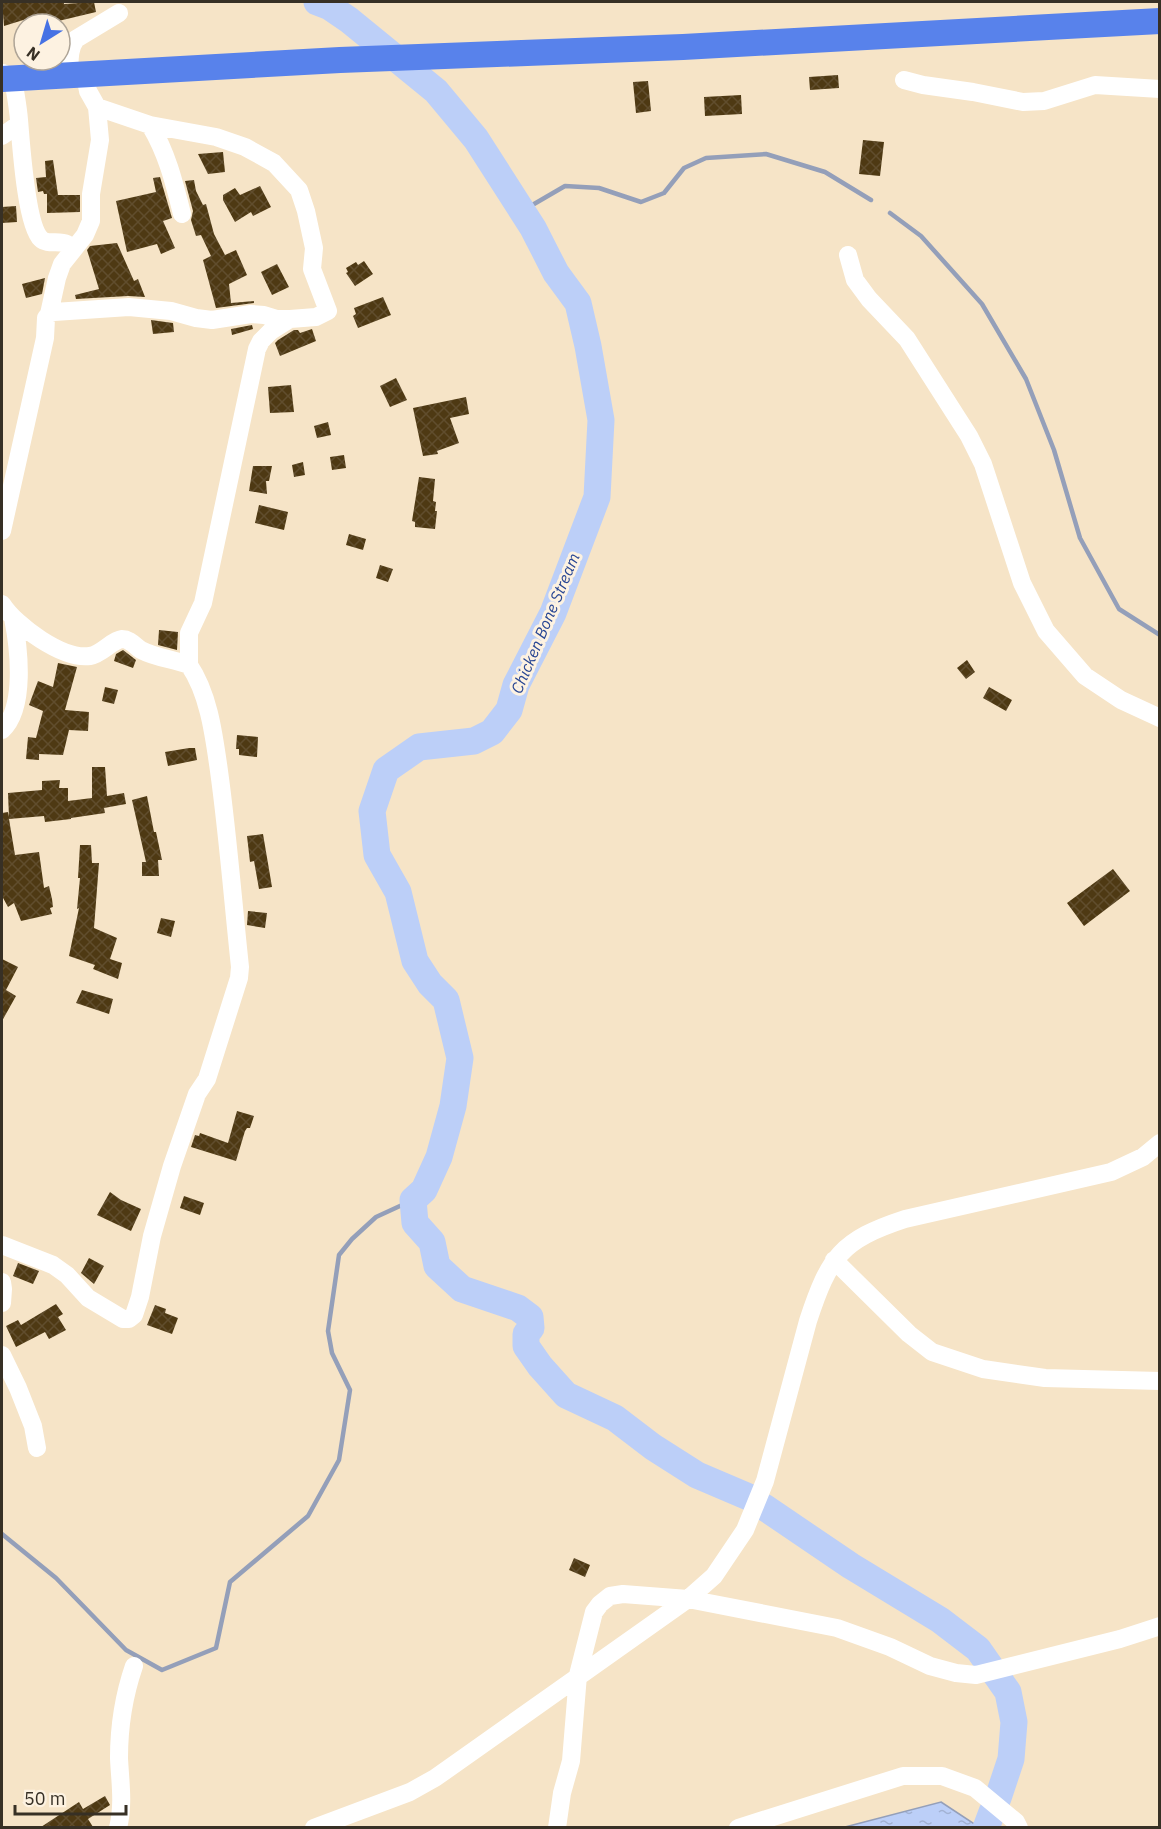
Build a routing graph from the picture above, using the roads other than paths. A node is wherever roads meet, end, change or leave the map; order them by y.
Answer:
1 (119, 13) dead end
2 (1160, 21) edge
3 (5, 76) edge
4 (77, 76) junction
5 (904, 80) dead end
6 (1160, 89) edge
7 (97, 107) junction
8 (19, 124) junction
9 (150, 125) junction
10 (2, 136) edge
11 (182, 214) dead end
12 (70, 251) junction
13 (848, 255) dead end
14 (49, 314) junction
15 (290, 319) junction
16 (2, 531) edge
17 (7, 611) edge
18 (189, 665) junction
19 (1160, 718) edge
20 (2, 730) edge
21 (1160, 1143) edge
22 (2, 1245) edge
23 (834, 1260) junction
24 (2, 1282) edge
25 (2, 1303) edge
26 (2, 1355) edge
27 (1160, 1381) edge
28 (38, 1448) dead end
29 (688, 1599) junction
30 (1160, 1626) edge
31 (134, 1666) dead end
32 (578, 1675) junction
33 (343, 1823) edge
34 (118, 1827) edge
35 (314, 1827) edge
36 (557, 1827) edge
37 (738, 1827) edge
38 (1019, 1827) edge

1 - 4 street
2 - 4 highway
3 - 4 highway
3 - 8 street
4 - 7 street
5 - 6 street
7 - 9 street
7 - 12 street
8 - 10 street
8 - 12 street
9 - 11 street
9 - 15 street
12 - 14 street
13 - 19 street
14 - 15 street
14 - 16 street
15 - 18 street
17 - 18 street
17 - 20 street
18 - 22 street
21 - 23 street
23 - 27 street
23 - 29 street
24 - 25 street
26 - 28 street
29 - 30 street
29 - 32 street
29 - 32 street
31 - 34 street
32 - 33 street
32 - 36 street
33 - 35 street
37 - 38 street

